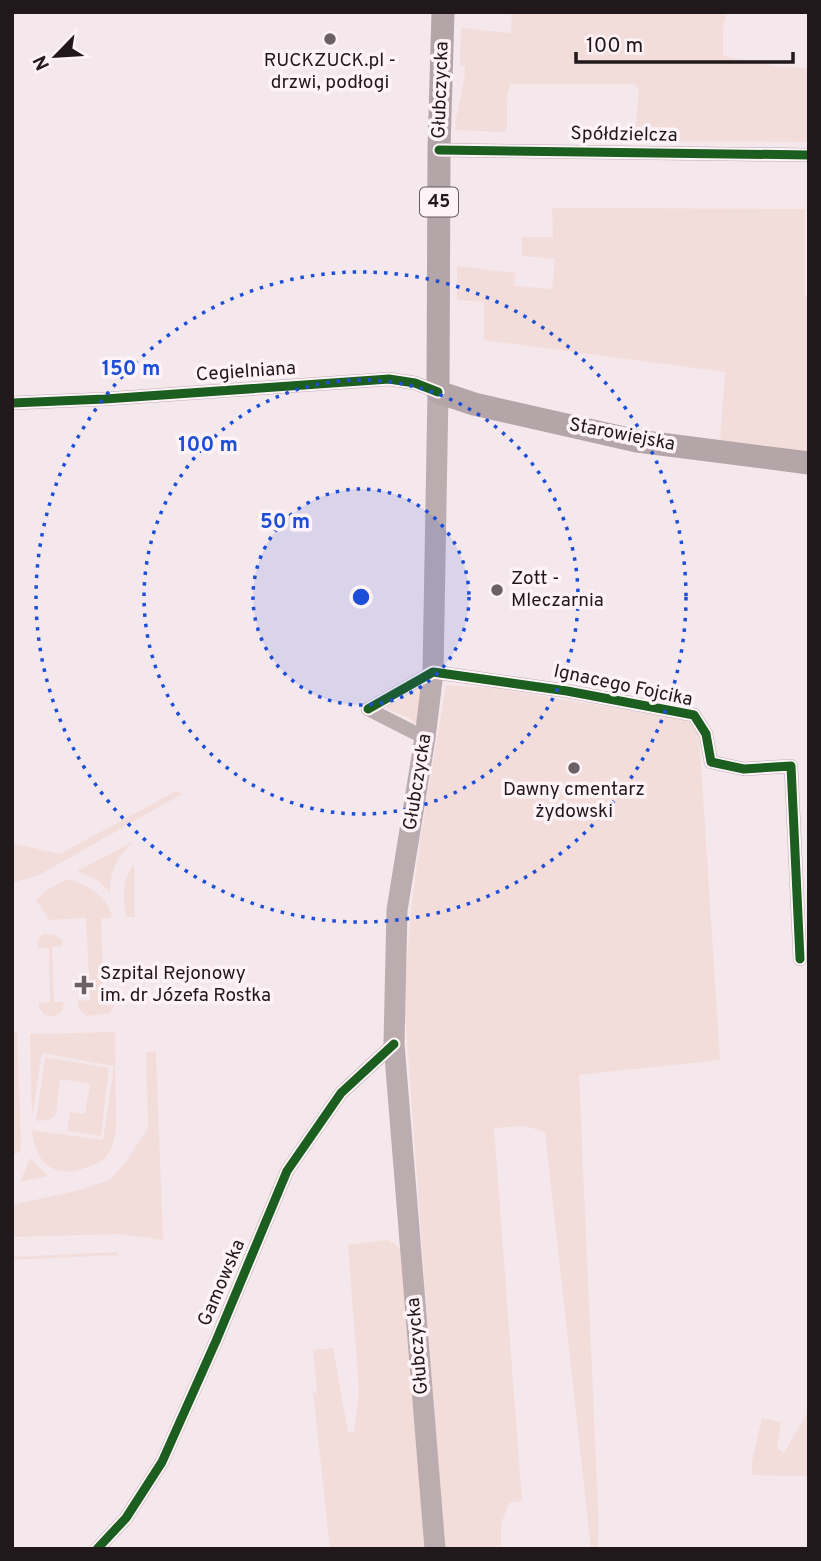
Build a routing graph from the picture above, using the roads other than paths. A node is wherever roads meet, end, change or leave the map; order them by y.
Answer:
1 (443, 12) edge
2 (439, 150) junction
3 (809, 155) edge
4 (438, 392) junction
5 (12, 403) edge
6 (809, 463) edge
7 (433, 671) junction
8 (425, 738) junction
9 (800, 959) dead end
10 (394, 1044) junction
11 (97, 1549) edge
12 (435, 1549) edge

1 - 2 main road, Głubczycka / 45
2 - 3 street, Spółdzielcza
2 - 4 main road, Głubczycka / 45
4 - 5 street, Cegielniana
4 - 6 main road, Starowiejska
4 - 7 main road, Głubczycka
7 - 8 main road, Głubczycka
7 - 8 street
7 - 9 street, Ignacego Fojcika
8 - 10 main road, Głubczycka
10 - 11 street, Gamowska
10 - 12 main road, Głubczycka

